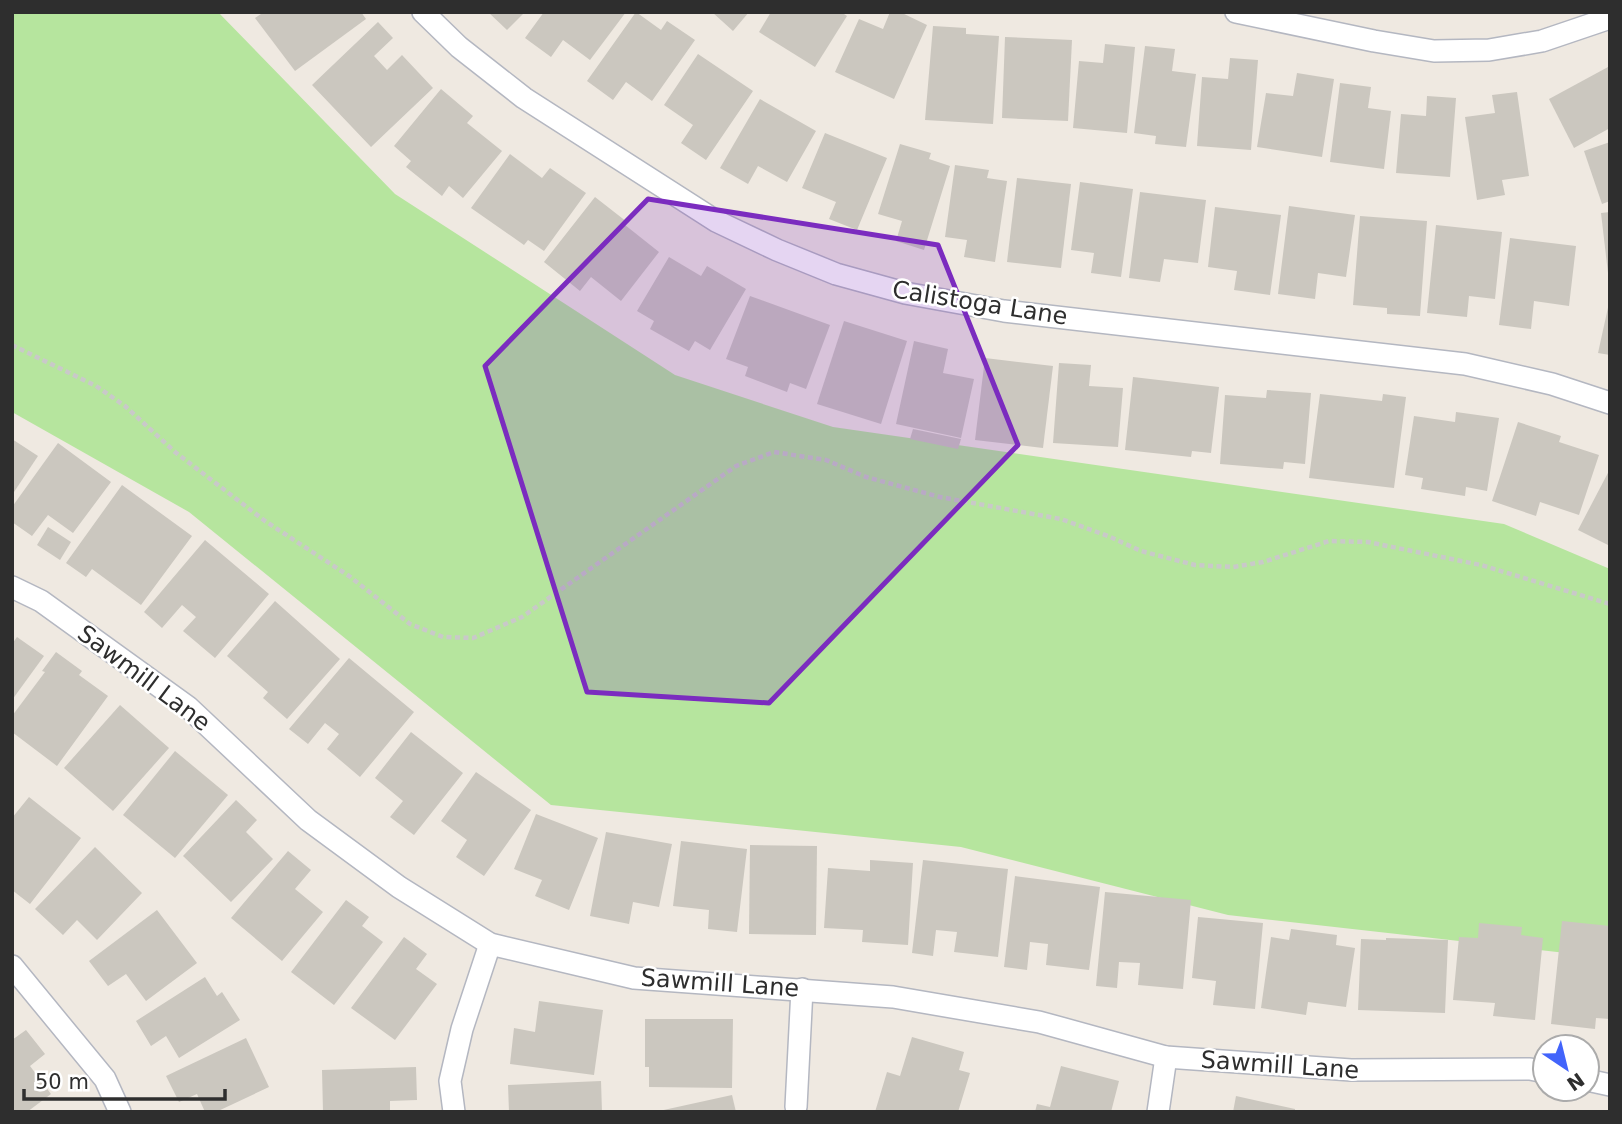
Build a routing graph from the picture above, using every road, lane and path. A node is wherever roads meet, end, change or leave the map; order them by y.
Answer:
1 (423, 12) edge
2 (1236, 12) edge
3 (1610, 18) edge
4 (12, 345) edge
5 (1610, 403) edge
6 (12, 587) edge
7 (1610, 604) edge
8 (490, 944) junction
9 (12, 966) edge
10 (802, 989) junction
11 (1166, 1057) junction
12 (1531, 1069) edge
13 (796, 1107) dead end
14 (120, 1112) edge
15 (454, 1112) edge
16 (1158, 1112) edge

1 - 5 street, Calistoga Lane
2 - 3 street
4 - 7 path
6 - 8 street, Sawmill Lane
8 - 10 street, Sawmill Lane
8 - 15 street
9 - 14 street
10 - 11 street, Sawmill Lane
10 - 13 street
11 - 12 street, Sawmill Lane
11 - 16 street

